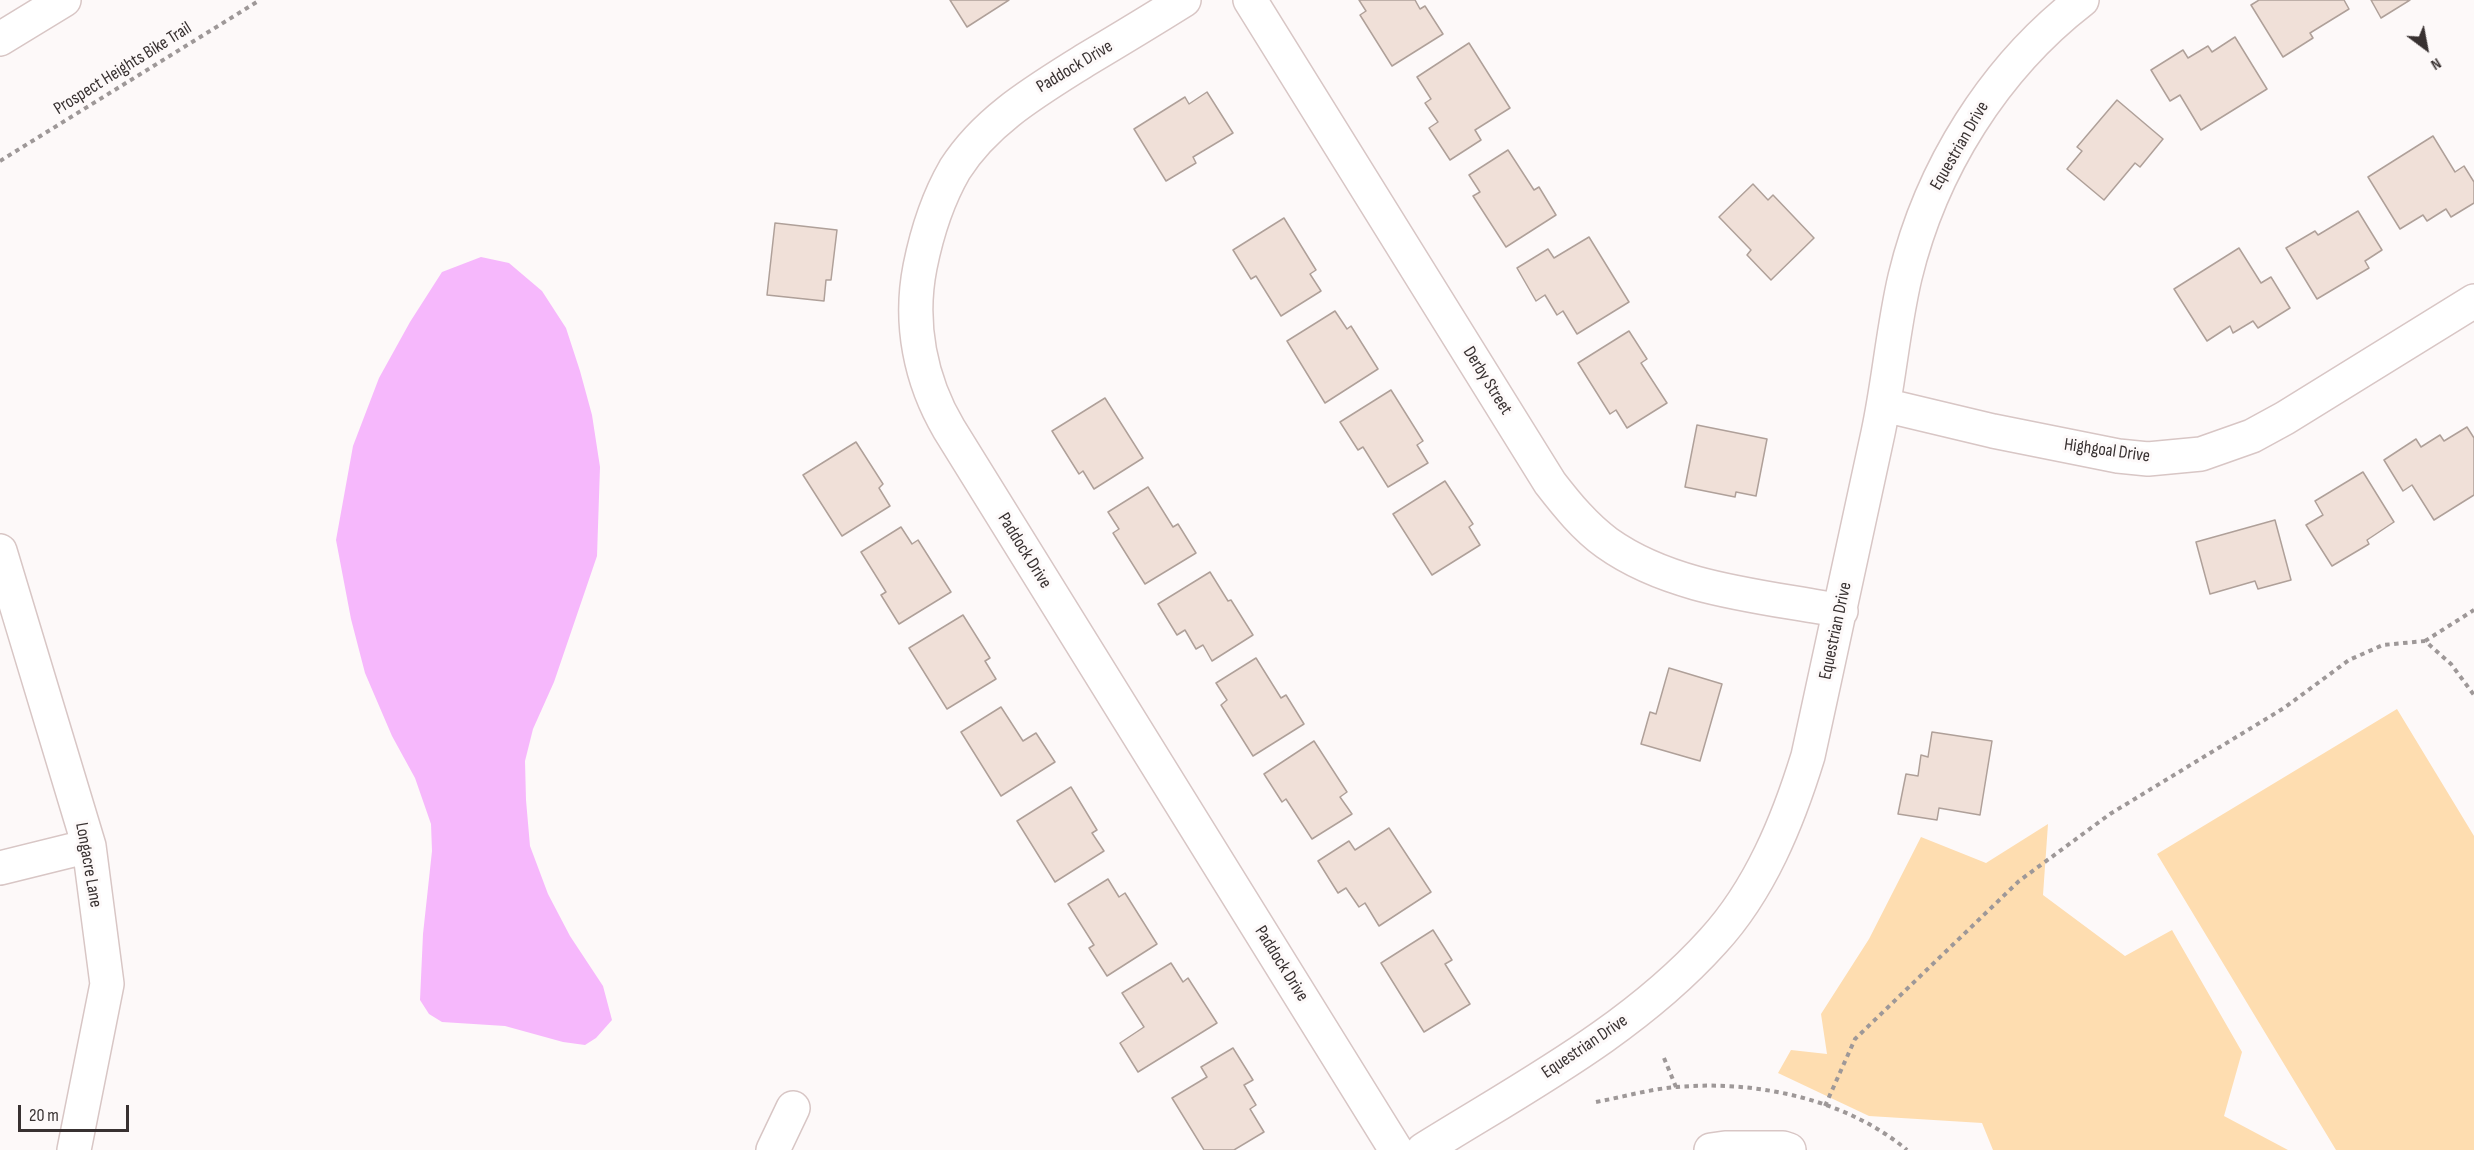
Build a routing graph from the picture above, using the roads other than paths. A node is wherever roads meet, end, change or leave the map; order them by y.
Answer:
1 (64, 0) edge
2 (1184, 0) edge
3 (1250, 0) edge
4 (2082, 0) edge
5 (0, 39) edge
6 (2474, 301) edge
7 (1884, 405) junction
8 (0, 551) edge
9 (1840, 611) junction
10 (89, 846) junction
11 (0, 868) edge
12 (794, 1108) dead end
13 (74, 1150) edge
14 (773, 1150) edge
15 (1396, 1150) edge
16 (1424, 1150) edge
17 (1712, 1150) edge
18 (1789, 1150) edge

1 - 5 street
2 - 15 street, Paddock Drive
3 - 9 street, Derby Street
4 - 7 street, Equestrian Drive
6 - 7 street, Highgoal Drive
7 - 9 street, Equestrian Drive
8 - 10 street, Longacre Lane
9 - 16 street, Equestrian Drive
10 - 11 street
10 - 13 street, Longacre Lane
12 - 14 street
17 - 18 street

